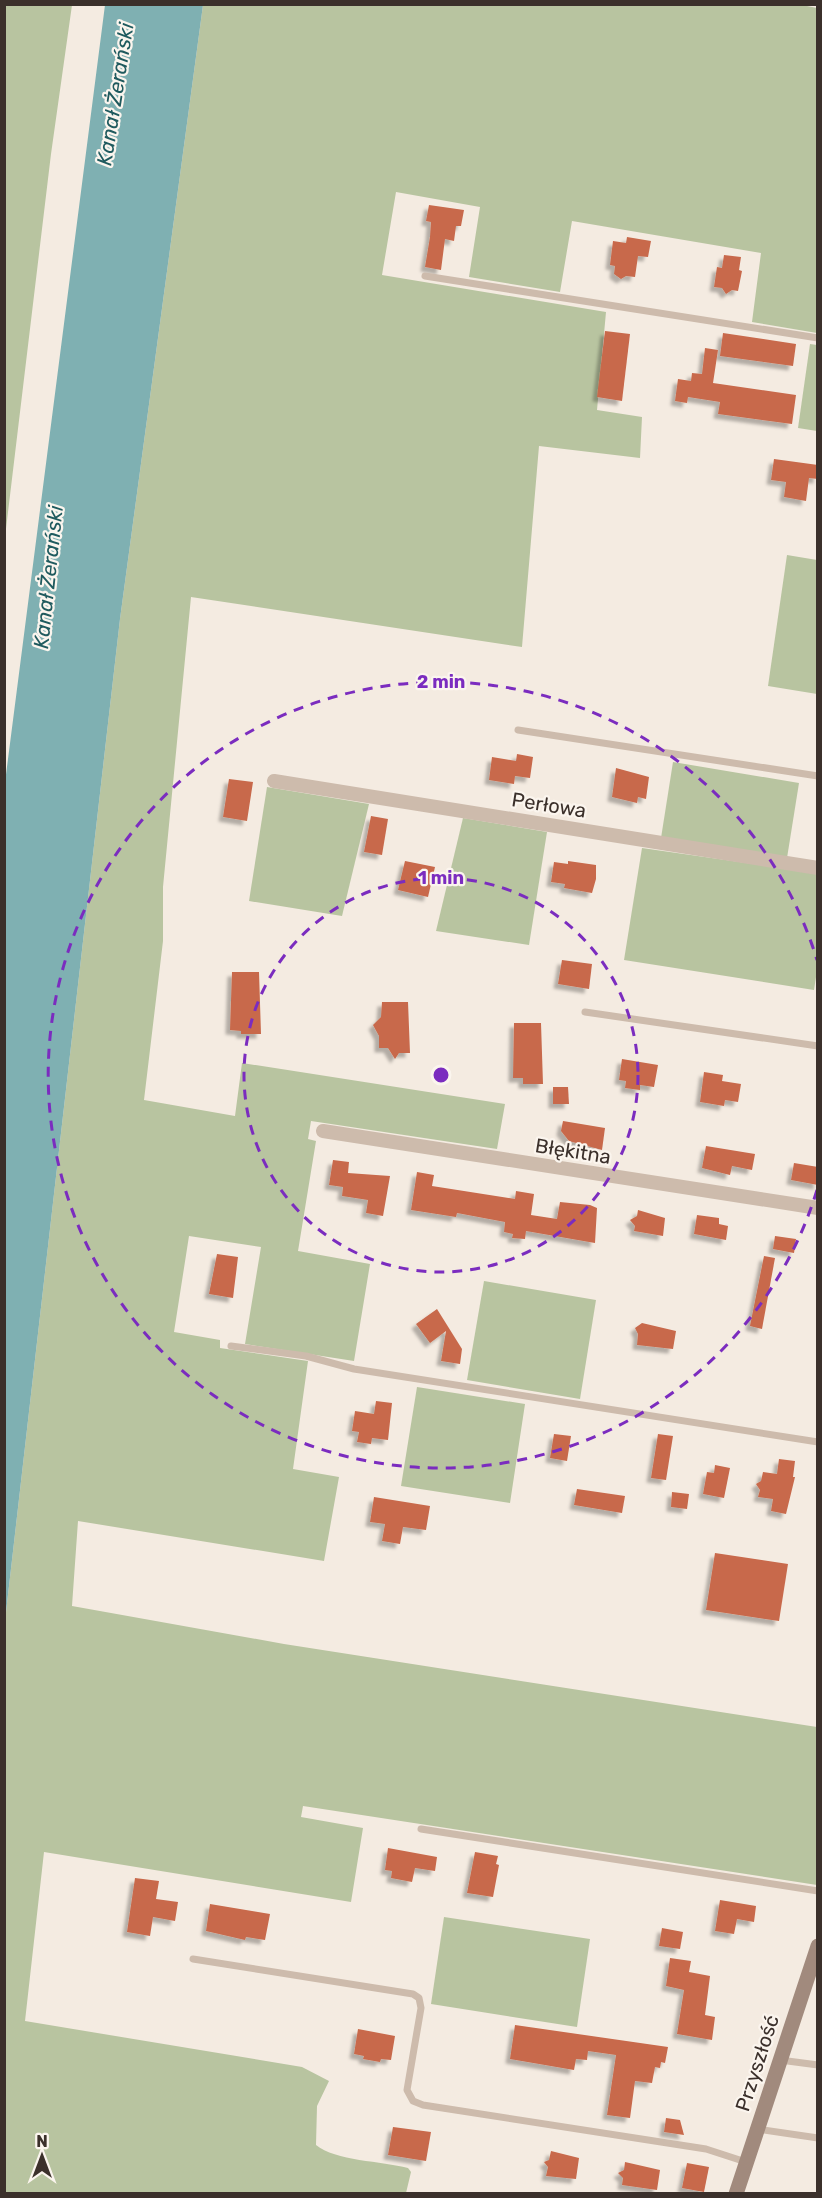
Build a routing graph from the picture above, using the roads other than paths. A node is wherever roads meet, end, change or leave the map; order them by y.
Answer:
1 (425, 276) dead end
2 (818, 338) edge
3 (518, 730) dead end
4 (818, 776) edge
5 (274, 781) dead end
6 (818, 868) edge
7 (585, 1012) dead end
8 (818, 1047) edge
9 (323, 1131) dead end
10 (818, 1208) edge
11 (231, 1346) dead end
12 (818, 1442) edge
13 (421, 1829) dead end
14 (818, 1891) edge
15 (818, 1946) edge
16 (193, 1959) dead end
17 (780, 2060) junction
18 (818, 2066) edge
19 (757, 2129) junction
20 (818, 2138) edge
21 (746, 2162) junction
22 (736, 2193) edge

1 - 2 lane
3 - 4 lane
5 - 6 street, Perłowa
7 - 8 lane
9 - 10 street, Błękitna
11 - 12 lane
13 - 14 lane
15 - 17 street, Przyszłość
16 - 21 lane
17 - 18 lane
17 - 19 street, Przyszłość
19 - 20 lane
19 - 21 street, Przyszłość
21 - 22 street, Przyszłość

